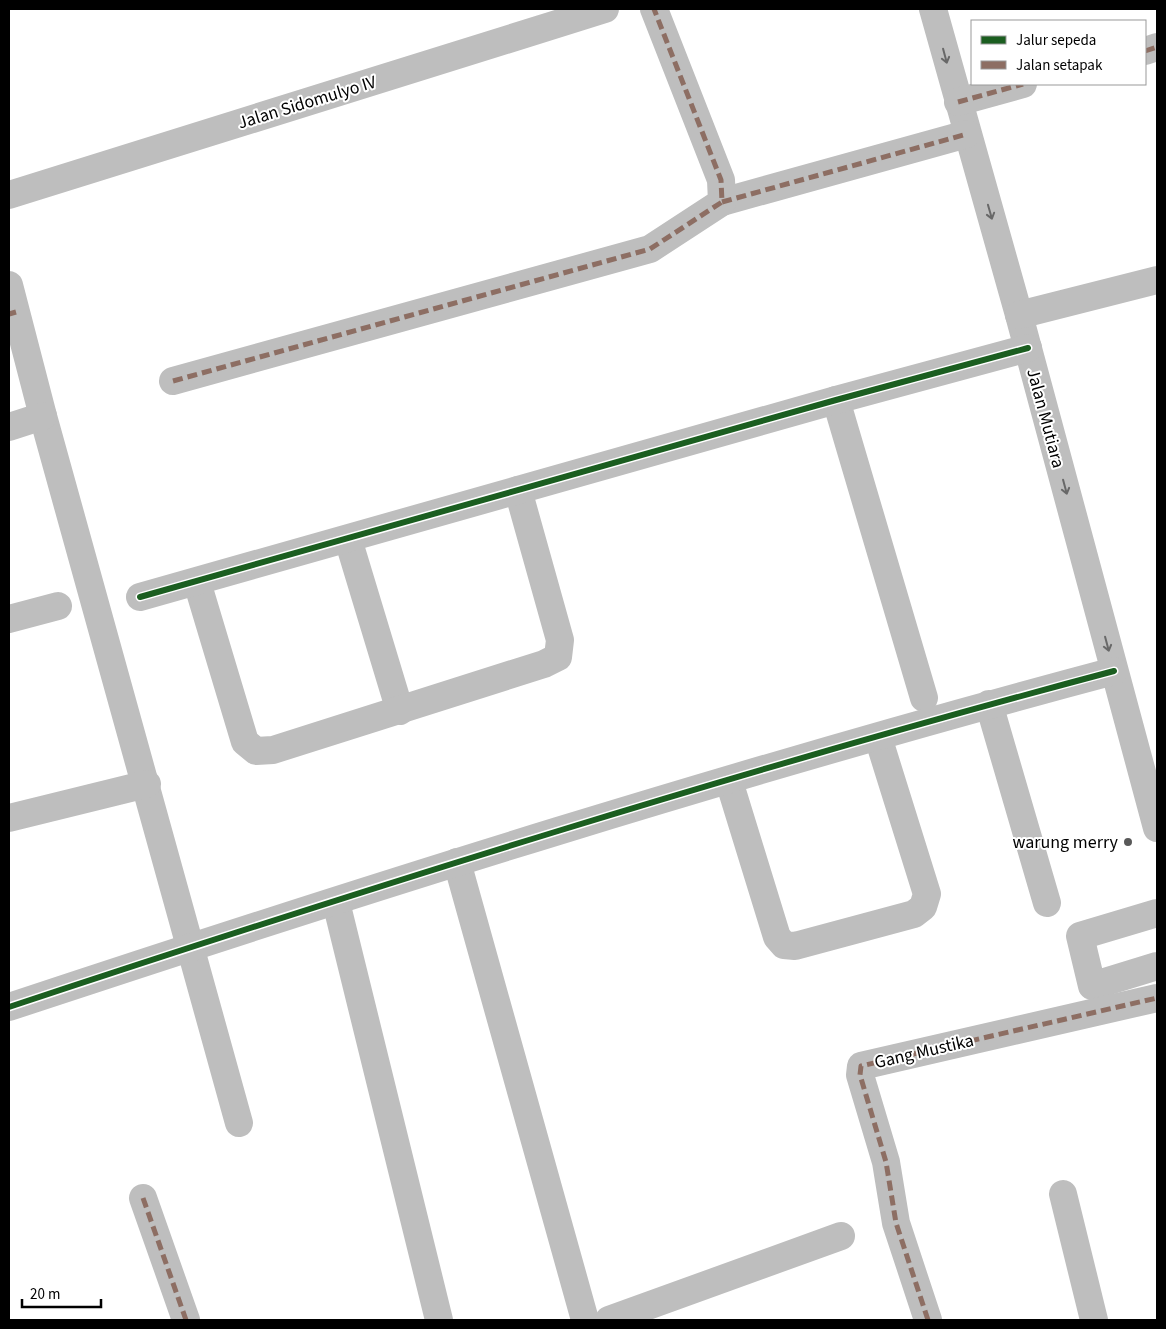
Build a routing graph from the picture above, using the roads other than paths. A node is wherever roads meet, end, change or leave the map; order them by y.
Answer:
1 (605, 9) edge
2 (654, 9) edge
3 (933, 9) edge
4 (1019, 85) edge
5 (958, 102) junction
6 (967, 134) junction
7 (9, 195) edge
8 (722, 202) junction
9 (1157, 280) edge
10 (9, 285) edge
11 (12, 313) edge
12 (1019, 315) junction
13 (1028, 348) junction
14 (173, 381) dead end
15 (836, 400) junction
16 (43, 416) junction
17 (9, 427) edge
18 (518, 490) junction
19 (348, 539) junction
20 (197, 582) junction
21 (140, 597) dead end
22 (58, 606) dead end
23 (9, 619) edge
24 (1114, 671) junction
25 (924, 698) dead end
26 (989, 704) junction
27 (400, 711) junction
28 (878, 736) junction
29 (729, 781) junction
30 (147, 784) junction
31 (9, 818) edge
32 (1157, 828) edge
33 (457, 862) junction
34 (336, 902) junction
35 (1047, 903) dead end
36 (1157, 913) edge
37 (192, 946) junction
38 (1157, 966) edge
39 (1157, 998) edge
40 (9, 1007) edge
41 (239, 1123) dead end
42 (1063, 1194) dead end
43 (143, 1198) dead end
44 (841, 1236) dead end
45 (186, 1320) edge
46 (439, 1320) edge
47 (585, 1320) edge
48 (609, 1320) edge
49 (928, 1320) edge
50 (1094, 1320) edge

1 - 7 street, Jalan Sidomulyo IV
2 - 8 street
3 -> 5 street, Jalan Mutiara
4 - 5 street
5 - 6 street, Jalan Mutiara
6 - 8 street
6 -> 12 street, Jalan Mutiara
8 - 14 street
9 - 12 street
10 - 11 street
11 - 16 street
12 - 13 street, Jalan Mutiara
13 - 15 street
13 -> 24 street, Jalan Mutiara
15 - 18 street
15 - 25 street
16 - 17 street
16 - 30 street
18 - 19 street
18 - 27 street
19 - 20 street
19 - 27 street
20 - 21 street
20 - 27 street
22 - 23 street
24 - 26 street
24 - 32 street, Jalan Mutiara
26 - 28 street
26 - 35 street
28 - 29 street
28 - 29 street
29 - 33 street
30 - 31 street
30 - 37 street
33 - 34 street
33 - 47 street
34 - 37 street
34 - 46 street
36 - 38 street
37 - 40 street
37 - 41 street
39 - 49 street, Gang Mustika
42 - 50 street
43 - 45 street
44 - 48 street

